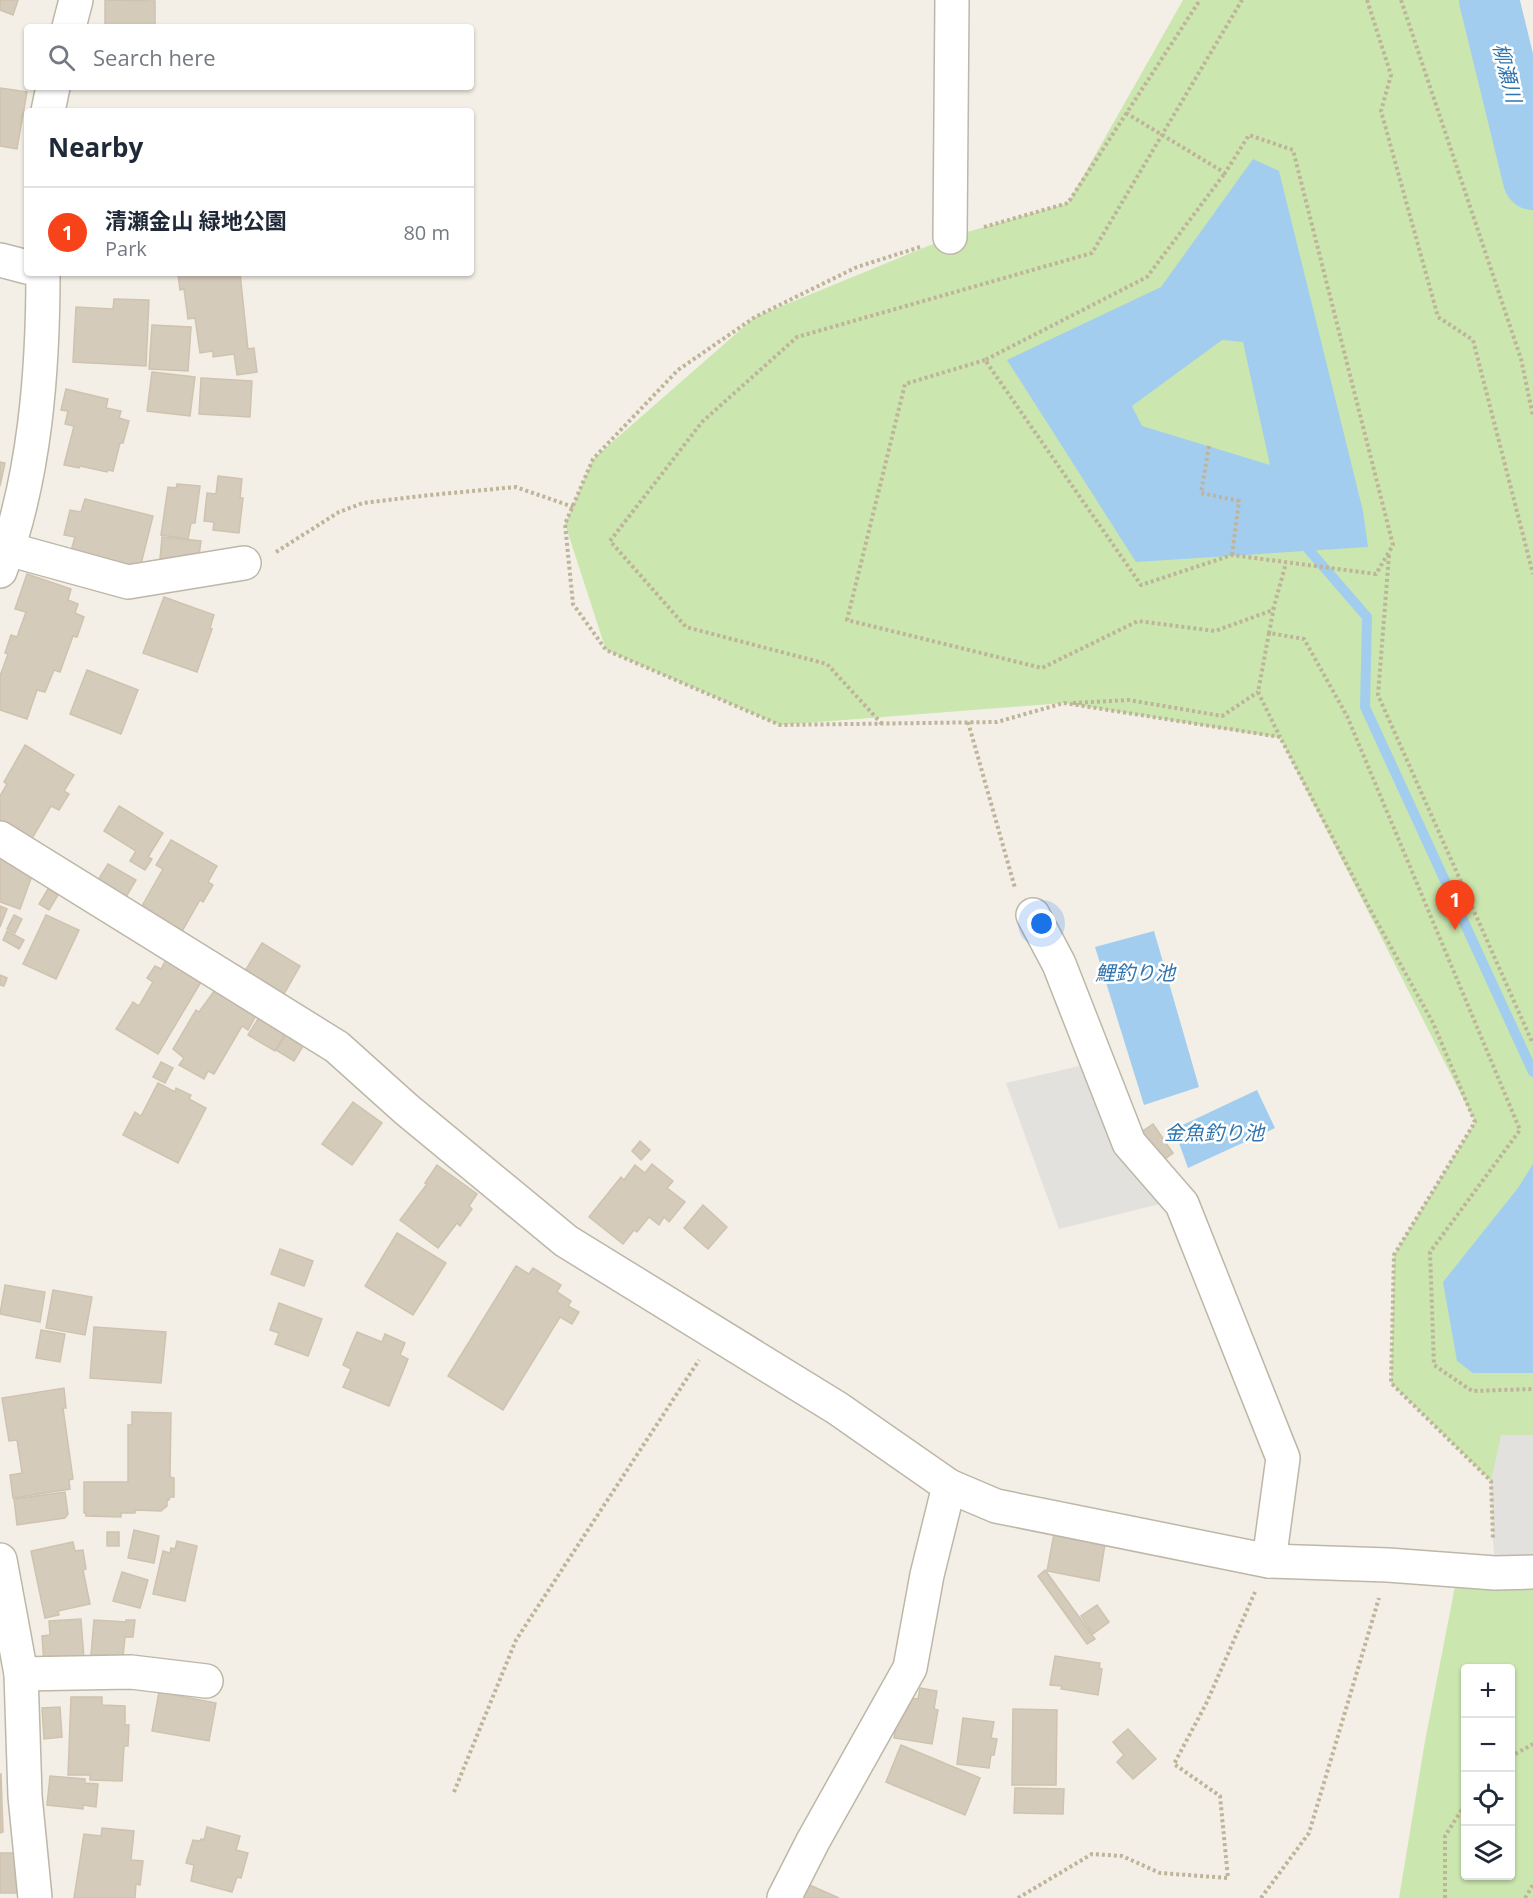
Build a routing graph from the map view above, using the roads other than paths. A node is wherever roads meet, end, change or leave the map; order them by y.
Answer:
1 (76, 0) edge
2 (952, 0) edge
3 (70, 24) edge
4 (52, 90) edge
5 (48, 108) edge
6 (950, 237) road end
7 (0, 260) edge
8 (24, 266) edge
9 (43, 276) edge
10 (4, 560) edge
11 (244, 563) road end
12 (0, 838) edge
13 (1033, 915) road end
14 (949, 1486) junction
15 (0, 1560) edge
16 (1269, 1562) junction
17 (1533, 1572) edge
18 (21, 1674) junction
19 (206, 1680) dead end
20 (35, 1898) edge
21 (784, 1898) edge

1 - 3 street
2 - 6 street
4 - 5 street
7 - 8 street
9 - 10 street
10 - 11 street
12 - 14 street
13 - 16 street
14 - 16 street
14 - 21 street
15 - 18 street
16 - 17 street
18 - 19 street
18 - 20 street

